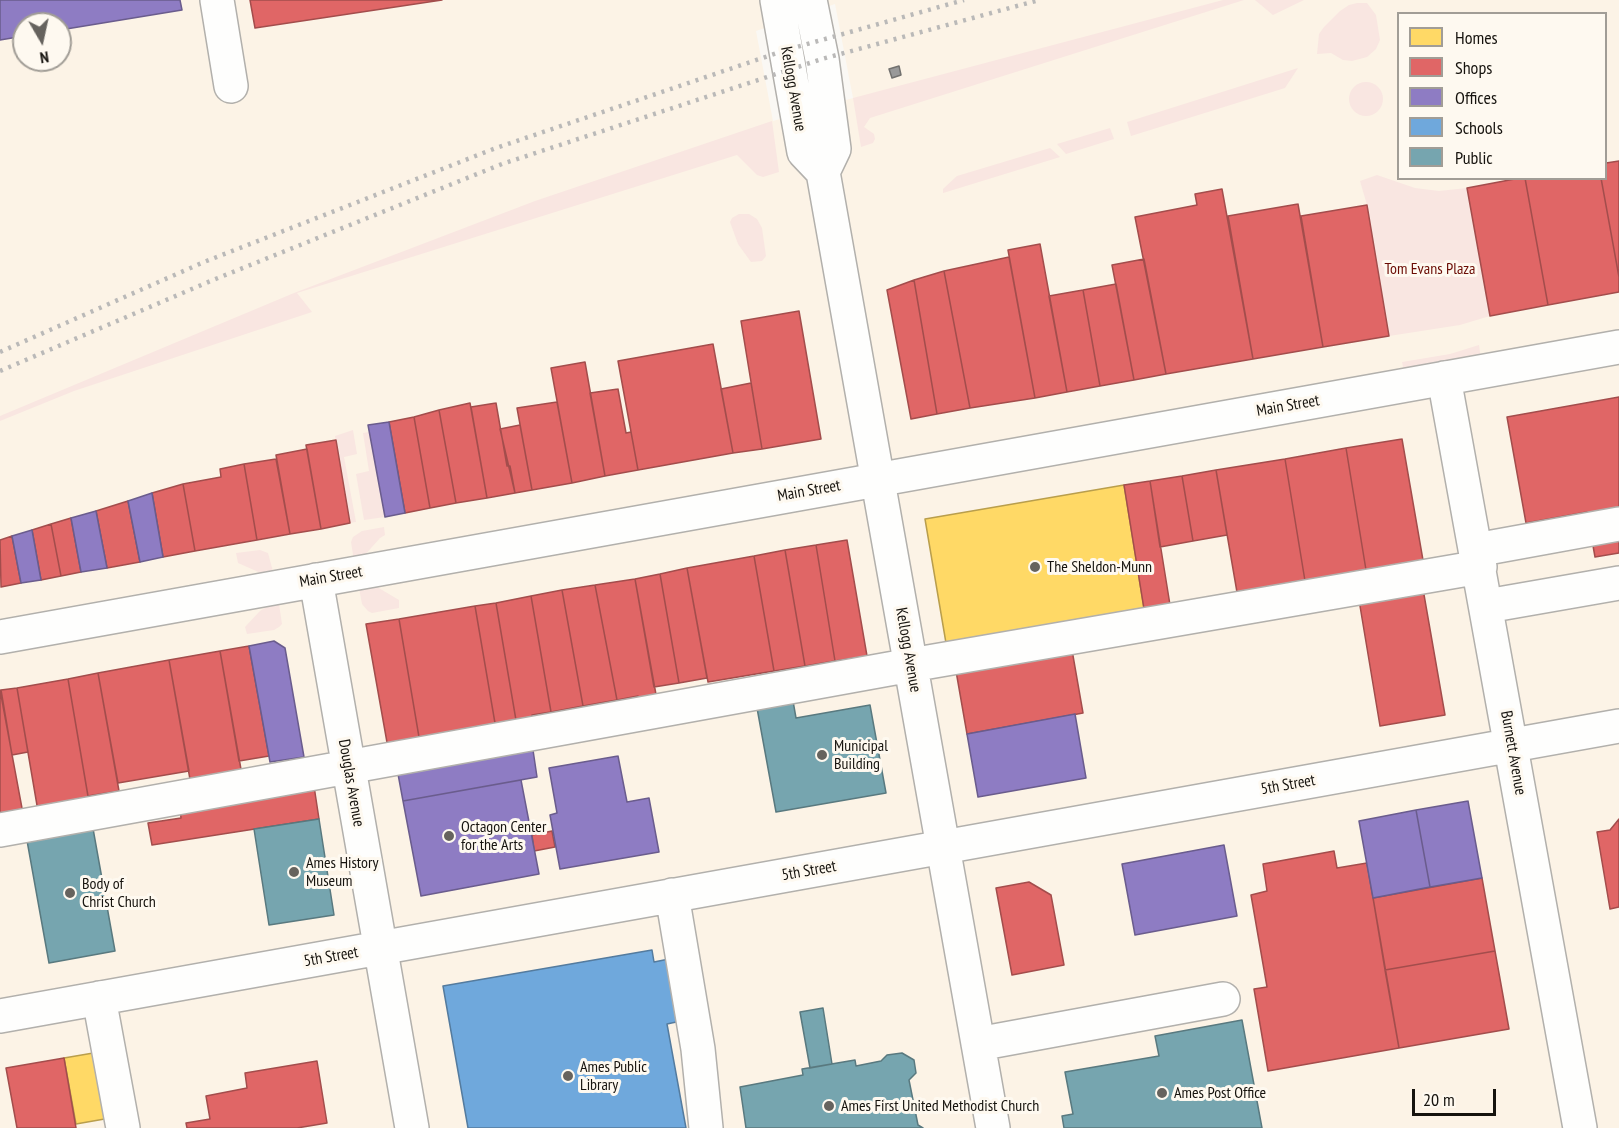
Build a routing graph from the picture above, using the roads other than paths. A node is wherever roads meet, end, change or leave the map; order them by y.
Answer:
1 (217, 0) edge
2 (777, 0) edge
3 (810, 0) edge
4 (231, 86) dead end
5 (823, 172) junction
6 (1619, 347) edge
7 (1444, 378) junction
8 (877, 479) junction
9 (1619, 524) edge
10 (1478, 558) junction
11 (316, 580) junction
12 (1619, 582) edge
13 (1487, 606) junction
14 (0, 637) edge
15 (911, 665) junction
16 (1619, 726) edge
17 (1511, 745) junction
18 (347, 767) junction
19 (0, 830) edge
20 (943, 846) junction
21 (672, 895) junction
22 (380, 948) junction
23 (99, 998) junction
24 (1223, 999) dead end
25 (0, 1016) edge
26 (978, 1044) junction
27 (123, 1128) edge
28 (412, 1128) edge
29 (706, 1128) edge
30 (993, 1128) edge
31 (1580, 1128) edge

1 - 4 street
2 - 5 street, Kellogg Avenue
3 - 5 street, Kellogg Avenue
5 - 8 street, Kellogg Avenue
6 - 7 street, Main Street
7 - 8 street, Main Street
7 - 10 street, Burnett Avenue
8 - 11 street, Main Street
8 - 15 street, Kellogg Avenue
9 - 10 street
10 - 13 street, Burnett Avenue
10 - 15 street
11 - 14 street, Main Street
11 - 18 street, Douglas Avenue
12 - 13 street
13 - 17 street, Burnett Avenue
15 - 18 street
15 - 20 street, Kellogg Avenue
16 - 17 street, 5th Street
17 - 20 street, 5th Street
17 - 31 street, Burnett Avenue
18 - 19 street
18 - 22 street, Douglas Avenue
20 - 21 street, 5th Street
20 - 26 street, Kellogg Avenue
21 - 22 street, 5th Street
21 - 29 street
22 - 23 street, 5th Street
22 - 28 street, Douglas Avenue
23 - 25 street, 5th Street
23 - 27 street
24 - 26 street
26 - 30 street, Kellogg Avenue

